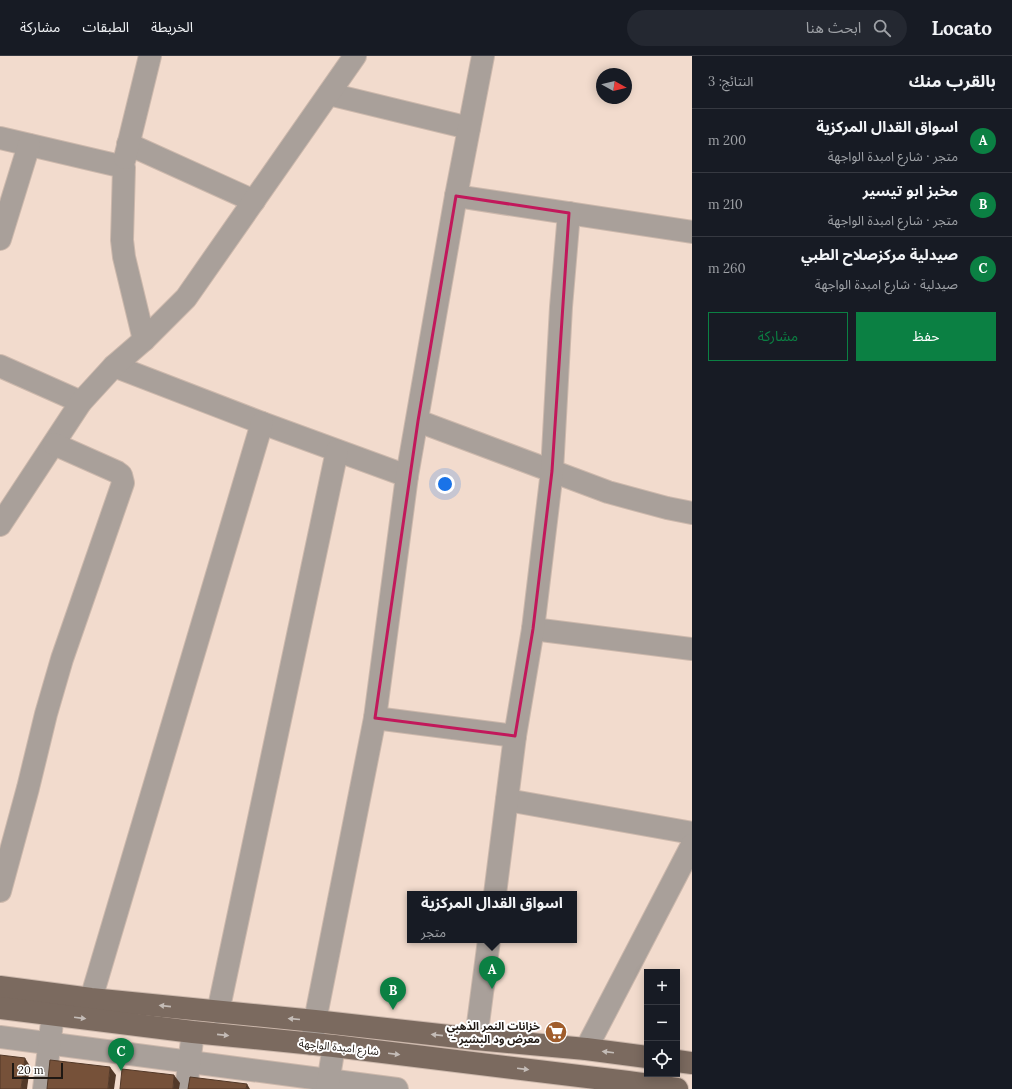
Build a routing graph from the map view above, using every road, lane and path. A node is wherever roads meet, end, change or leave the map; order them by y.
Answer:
1 (150, 56) edge
2 (355, 56) edge
3 (483, 56) edge
4 (329, 94) junction
5 (469, 128) junction
6 (0, 138) edge
7 (128, 144) junction
8 (30, 145) junction
9 (124, 167) junction
10 (456, 196) junction
11 (254, 201) junction
12 (569, 213) junction
13 (692, 232) edge
14 (0, 239) edge
15 (144, 340) junction
16 (0, 366) edge
17 (114, 366) junction
18 (81, 402) junction
19 (418, 421) junction
20 (262, 423) junction
21 (54, 444) junction
22 (338, 451) junction
23 (552, 471) junction
24 (407, 476) junction
25 (692, 513) edge
26 (0, 525) edge
27 (533, 629) junction
28 (692, 649) edge
29 (375, 718) junction
30 (515, 736) junction
31 (507, 800) junction
32 (692, 833) edge
33 (689, 858) edge
34 (0, 891) edge
35 (494, 891) edge
36 (489, 943) edge
37 (0, 987) edge
38 (92, 999) junction
39 (0, 1008) edge
40 (218, 1012) junction
41 (53, 1014) junction
42 (315, 1021) junction
43 (192, 1032) junction
44 (0, 1038) edge
45 (476, 1039) junction
46 (49, 1043) junction
47 (312, 1044) junction
48 (334, 1046) junction
49 (586, 1049) junction
50 (644, 1057) edge
51 (189, 1061) junction
52 (680, 1061) edge
53 (692, 1063) edge
54 (327, 1085) edge
55 (628, 1085) edge
56 (44, 1089) edge
57 (186, 1089) edge
58 (397, 1089) edge
59 (678, 1089) edge

1 - 7 street
2 - 4 street
3 - 5 street
4 - 5 street
4 - 11 street
5 - 10 street
6 - 8 street
7 - 9 street
7 - 11 street
8 - 9 street
8 - 14 street
9 - 15 street
10 - 12 street
10 - 19 street
11 - 15 street
12 - 13 street
12 - 23 street
15 - 17 street
16 - 18 street
17 - 18 street
17 - 20 street
18 - 21 street
19 - 23 street
19 - 24 street
20 - 22 street
20 - 38 street
21 - 26 street
21 - 34 street
22 - 24 street
22 - 40 street
23 - 25 street
23 - 27 street
24 - 29 street
27 - 28 street
27 - 30 street
29 - 30 street
29 - 42 street
30 - 31 street
31 - 32 street
31 - 35 street
33 - 49 street
36 - 45 street
37 - 38 main road, شارع امبدة الواجهة
40 -> 38 main road, شارع امبدة الواجهة
39 - 41 main road, شارع امبدة الواجهة
42 -> 40 main road, شارع امبدة الواجهة
41 -> 43 main road, شارع امبدة الواجهة
41 - 46 street
45 -> 42 main road, شارع امبدة الواجهة
42 - 47 street
43 -> 47 main road, شارع امبدة الواجهة
43 - 51 street
44 - 46 street
45 - 49 main road, شارع امبدة الواجهة
46 - 51 street
46 - 56 street
47 - 48 main road, شارع امبدة الواجهة
48 - 54 street
48 -> 55 main road, شارع امبدة الواجهة
50 -> 49 main road, شارع امبدة الواجهة
51 - 54 street
51 - 57 street
52 - 53 main road
54 - 58 street
55 - 59 main road, شارع امبدة الواجهة

